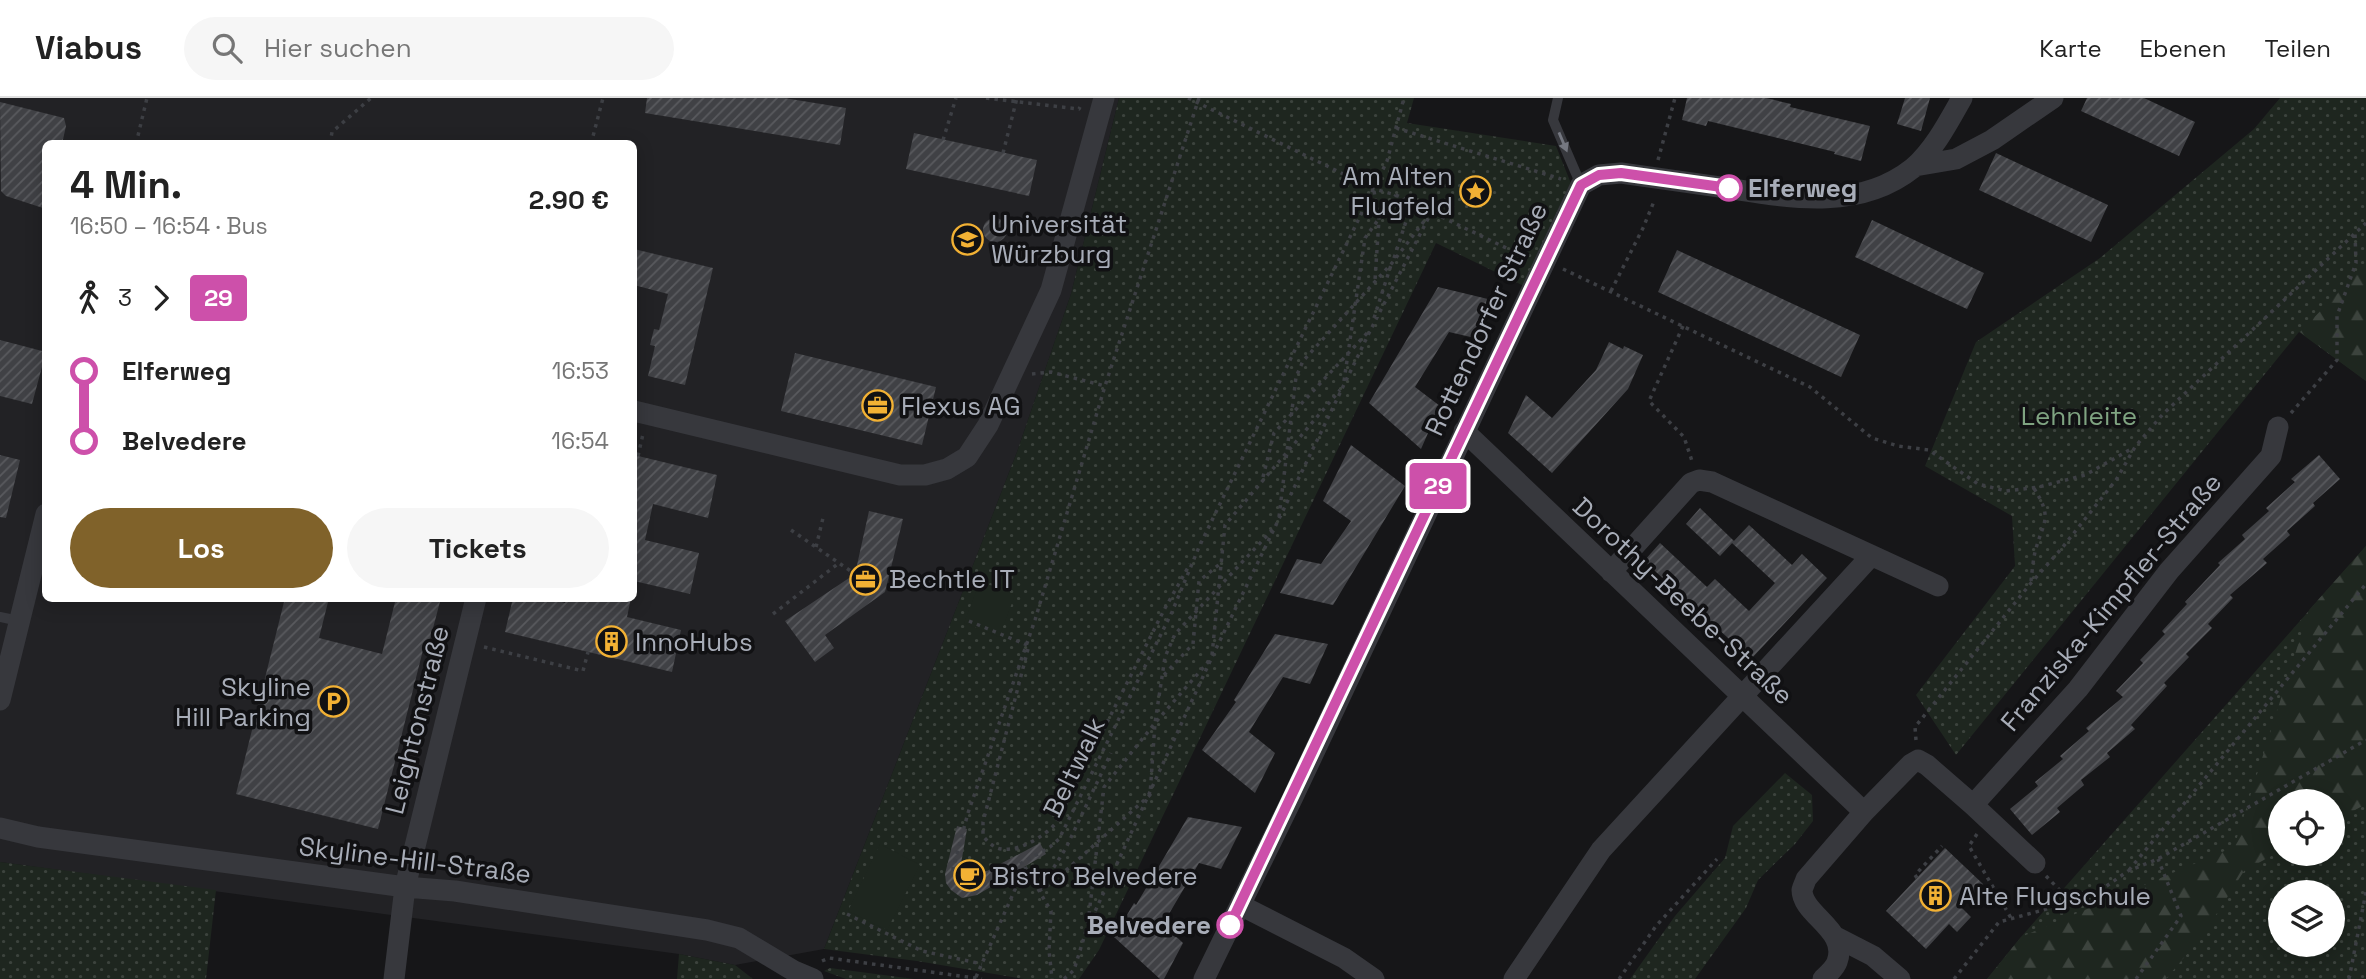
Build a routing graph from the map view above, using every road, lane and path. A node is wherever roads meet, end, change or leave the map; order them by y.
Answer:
1 (147, 98) edge
2 (371, 98) edge
3 (603, 98) edge
4 (956, 98) edge
5 (986, 98) edge
6 (1104, 98) edge
7 (1188, 98) edge
8 (1404, 98) edge
9 (1558, 98) edge
10 (1675, 98) edge
11 (1962, 98) edge
12 (2053, 98) edge
13 (1017, 100) edge
14 (1199, 100) edge
15 (1079, 109) dead end
16 (1396, 128) junction
17 (943, 139) dead end
18 (137, 140) edge
19 (331, 140) edge
20 (592, 140) edge
21 (1003, 153) dead end
22 (1914, 166) junction
23 (1657, 178) junction
24 (1581, 185) junction
25 (1374, 188) junction
26 (1396, 195) junction
27 (1412, 203) junction
28 (1431, 213) junction
29 (1379, 219) junction
30 (2366, 223) edge
31 (2355, 233) junction
32 (1392, 262) junction
33 (1545, 263) junction
34 (1375, 281) junction
35 (1611, 291) junction
36 (1355, 303) junction
37 (1683, 326) junction
38 (1371, 329) junction
39 (1347, 354) junction
40 (1051, 372) dead end
41 (1105, 386) junction
42 (1343, 386) junction
43 (637, 412) edge
44 (1291, 415) junction
45 (2278, 427) joint
46 (1464, 431) junction
47 (2135, 447) junction
48 (1287, 452) junction
49 (1699, 480) junction
50 (1262, 481) junction
51 (2034, 488) junction
52 (823, 518) dead end
53 (1278, 523) junction
54 (42, 526) edge
55 (791, 530) dead end
56 (816, 547) junction
57 (1199, 547) junction
58 (1871, 556) junction
59 (839, 563) junction
60 (1221, 563) junction
61 (1611, 572) junction
62 (855, 574) dead end
63 (2031, 583) junction
64 (2366, 584) edge
65 (1938, 586) dead end
66 (1219, 587) junction
67 (475, 602) edge
68 (1197, 610) junction
69 (773, 614) dead end
70 (10, 619) edge
71 (1035, 620) junction
72 (969, 621) dead end
73 (465, 642) junction
74 (1027, 645) junction
75 (588, 652) dead end
76 (1212, 657) junction
77 (1162, 677) junction
78 (1744, 696) junction
79 (0, 700) edge
80 (1155, 723) junction
81 (2366, 740) edge
82 (1111, 752) dead end
83 (1918, 760) junction
84 (1150, 795) junction
85 (1980, 811) junction
86 (1864, 812) junction
87 (0, 828) edge
88 (1100, 840) junction
89 (1942, 846) dead end
90 (1016, 847) junction
91 (1019, 854) dead end
92 (1717, 859) dead end
93 (2158, 859) junction
94 (2035, 863) joint
95 (2128, 871) junction
96 (1917, 878) dead end
97 (405, 887) junction
98 (1039, 891) junction
99 (2366, 892) edge
100 (2071, 902) junction
101 (1240, 905) junction
102 (847, 914) dead end
103 (2012, 919) junction
104 (1088, 928) junction
105 (1836, 937) junction
106 (982, 964) junction
107 (976, 977) edge
108 (810, 978) edge
109 (394, 979) edge
110 (982, 979) edge
111 (1052, 979) edge
112 (1064, 979) edge
113 (1204, 979) edge
114 (1374, 979) edge
115 (1514, 979) edge
116 (1619, 979) edge
117 (1823, 979) edge
118 (1900, 979) edge
119 (1954, 979) edge
120 (2136, 979) edge
121 (2349, 979) edge

1 - 18 path
2 - 19 path
3 - 20 path
4 - 17 path
5 - 13 path
6 - 43 street
7 - 14 path
8 - 16 path, Beltwalk
9 -> 24 lane
10 - 23 path
11 - 22 street, Rottendorfer Straße
12 - 22 street
13 - 15 path
13 - 21 path
14 - 25 path
14 - 41 path, Beltwalk
16 - 24 path
16 - 25 path, Beltwalk
22 - 23 street, Rottendorfer Straße
23 - 24 street, Rottendorfer Straße
23 - 35 path
24 - 33 street, Rottendorfer Straße
25 - 26 path
25 - 29 path
25 - 57 path, Beltwalk
26 - 27 path
26 - 29 path
27 - 28 path
27 - 32 path
28 - 32 path
28 - 33 path
28 - 38 path
29 - 34 path
29 - 36 path
30 - 31 path
31 - 45 path
31 - 47 path
32 - 34 path
32 - 38 path
33 - 35 path
33 - 46 street, Rottendorfer Straße
34 - 36 path
35 - 37 path
36 - 39 path
36 - 44 path
37 - 49 path
37 - 51 path
38 - 39 path
38 - 42 path
39 - 42 path
39 - 44 path
40 - 41 path
41 - 71 path, Beltwalk
42 - 48 path
42 - 53 path
44 - 48 path
44 - 50 path
45 - 85 street, Franziska-Kimpfler-Straße
46 - 61 street, Dorothy-Beebe-Straße
46 - 101 street, Rottendorfer Straße
47 - 51 path
47 - 63 path
48 - 50 path
48 - 53 path
49 - 58 street
49 - 61 street
50 - 60 path
51 - 63 path
52 - 56 path
53 - 66 path
53 - 76 path
54 - 70 street
55 - 56 path
56 - 59 path
57 - 74 path, Beltwalk
57 - 90 path, Beltwalk
58 - 65 street
58 - 78 street
59 - 62 path
59 - 69 path
60 - 66 path
60 - 68 path
61 - 78 street, Dorothy-Beebe-Straße
63 - 83 path
64 - 95 path
66 - 68 path
66 - 76 path
67 - 73 street, Leightonstraße
68 - 77 path
68 - 77 path
70 - 79 street
71 - 74 path, Beltwalk
71 - 90 path, Beltwalk
72 - 74 path
73 - 75 path
73 - 97 street, Leightonstraße
76 - 80 path
76 - 84 path
77 - 80 path
78 - 86 street, Dorothy-Beebe-Straße
78 - 115 street
80 - 84 path
80 - 88 path
81 - 93 path
82 - 98 path
83 - 85 street
83 - 86 street
84 - 88 path
84 - 104 path
85 - 94 street
85 - 103 path
86 - 105 street
87 - 97 street, Skyline-Hill-Straße
88 - 98 path
88 - 104 path
89 - 96 path
90 - 91 path
92 - 116 path
93 - 95 path
93 - 120 path
94 - 100 path
95 - 100 path
97 - 108 street, Skyline-Hill-Straße
97 - 109 street, Leightonstraße
98 - 106 path
98 - 111 path
99 - 121 path
100 - 103 path
101 - 113 street, Rottendorfer Straße
101 - 114 street
102 - 106 path
103 - 119 path
104 - 112 path
105 - 117 street
105 - 118 street
106 - 107 path
107 - 108 path
107 - 110 path

